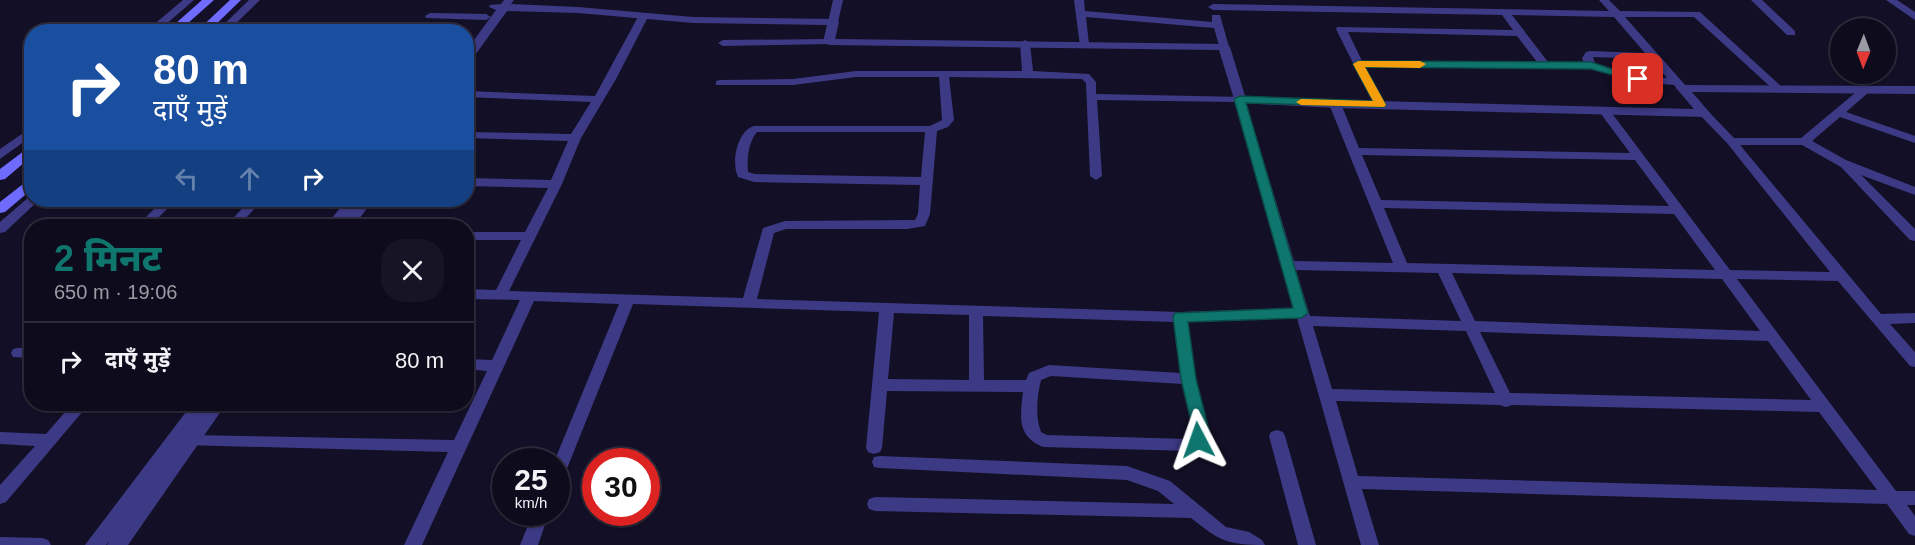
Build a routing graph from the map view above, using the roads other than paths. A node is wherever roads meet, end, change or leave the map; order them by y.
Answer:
1 (189, 0) edge
2 (209, 0) edge
3 (236, 0) edge
4 (255, 0) edge
5 (838, 0) edge
6 (1079, 0) edge
7 (1446, 0) edge
8 (1604, 0) edge
9 (1684, 0) edge
10 (1756, 0) edge
11 (1891, 0) edge
12 (502, 3) edge
13 (1211, 4) edge
14 (1330, 9) junction
15 (1453, 11) junction
16 (1505, 12) junction
17 (1082, 14) junction
18 (1617, 14) junction
19 (1697, 14) junction
20 (430, 16) dead end
21 (486, 17) junction
22 (643, 17) junction
23 (1915, 17) edge
24 (833, 22) junction
25 (160, 24) edge
26 (180, 24) edge
27 (210, 24) edge
28 (230, 24) edge
29 (1218, 25) junction
30 (1341, 29) junction
31 (1520, 33) junction
32 (1791, 33) dead end
33 (474, 34) edge
34 (829, 42) junction
35 (723, 43) dead end
36 (1025, 43) junction
37 (1083, 44) junction
38 (474, 47) edge
39 (1224, 47) junction
40 (1656, 56) junction
41 (1358, 64) junction
42 (1544, 65) junction
43 (1591, 66) junction
44 (1028, 74) junction
45 (944, 76) junction
46 (720, 83) dead end
47 (1679, 85) junction
48 (1779, 89) junction
49 (1865, 90) junction
50 (1915, 90) edge
51 (474, 94) edge
52 (1091, 97) junction
53 (598, 99) junction
54 (1240, 99) junction
55 (1335, 104) junction
56 (1380, 105) junction
57 (1604, 110) junction
58 (1704, 113) junction
59 (1839, 113) junction
60 (931, 129) junction
61 (474, 135) edge
62 (24, 136) edge
63 (575, 138) junction
64 (1731, 141) junction
65 (1915, 141) edge
66 (1804, 142) junction
67 (1354, 151) junction
68 (0, 155) edge
69 (24, 156) edge
70 (1639, 157) junction
71 (1842, 163) junction
72 (0, 176) edge
73 (1096, 176) dead end
74 (926, 181) junction
75 (474, 182) edge
76 (556, 184) junction
77 (24, 188) edge
78 (1915, 191) edge
79 (1376, 204) junction
80 (25, 207) edge
81 (163, 207) edge
82 (250, 207) edge
83 (348, 207) edge
84 (0, 208) edge
85 (1678, 210) junction
86 (150, 219) edge
87 (238, 219) edge
88 (338, 219) edge
89 (0, 229) edge
90 (1914, 235) edge
91 (474, 236) edge
92 (530, 236) junction
93 (1287, 265) junction
94 (1402, 268) junction
95 (1443, 268) junction
96 (1726, 274) junction
97 (1841, 277) junction
98 (474, 294) edge
99 (500, 295) junction
100 (529, 296) junction
101 (628, 299) junction
102 (749, 303) junction
103 (887, 307) junction
104 (976, 310) junction
105 (1180, 317) junction
106 (1302, 317) junction
107 (1915, 318) edge
108 (1877, 319) junction
109 (1472, 326) junction
110 (1771, 336) junction
111 (1915, 362) edge
112 (474, 365) edge
113 (497, 366) junction
114 (1189, 379) junction
115 (879, 385) junction
116 (977, 386) junction
117 (1031, 386) junction
118 (1325, 395) junction
119 (1506, 400) junction
120 (1821, 406) junction
121 (75, 411) edge
122 (196, 411) edge
123 (212, 411) edge
124 (1277, 436) dead end
125 (0, 438) edge
126 (50, 440) junction
127 (190, 441) junction
128 (460, 446) junction
129 (567, 448) edge
130 (1351, 482) junction
131 (0, 497) edge
132 (1891, 497) junction
133 (1915, 498) edge
134 (875, 504) dead end
135 (1194, 511) junction
136 (537, 526) edge
137 (1915, 530) edge
138 (0, 544) edge
139 (42, 545) edge
140 (95, 545) edge
141 (117, 545) edge
142 (413, 545) edge
143 (529, 545) edge
144 (1256, 545) edge
145 (1307, 545) edge
146 (1370, 545) edge

1 - 25 street
2 - 26 main road
3 - 27 main road
4 - 28 street
5 - 24 street
6 - 17 street
7 - 15 street
8 - 18 street
9 - 19 street
10 - 32 street
11 - 23 street
12 - 21 street
12 - 22 street
12 - 38 street
13 - 14 street
13 - 29 street
14 - 15 street
14 - 30 street
15 - 16 street
16 - 18 street
16 - 31 street
17 - 29 street
17 - 37 street
18 - 19 street
18 - 40 street
19 - 48 street
20 - 21 street
21 - 33 street
22 - 24 street
22 - 53 street
24 - 34 street
29 - 39 street
30 - 31 street
30 - 41 street
31 - 42 street
34 - 35 street
34 - 36 street
36 - 37 street
36 - 44 street
37 - 39 street
39 - 54 street
40 - 43 street
40 - 47 street
41 - 42 street
41 - 56 street
42 - 43 street
43 - 47 street
44 - 45 street
44 - 52 street
45 - 46 street
45 - 60 street
47 - 48 street
47 - 58 street
48 - 49 street
49 - 50 street
49 - 59 street
51 - 53 street
52 - 54 street
52 - 73 street
53 - 63 street
54 - 55 street
54 - 93 street
55 - 56 street
55 - 67 street
56 - 57 street
57 - 58 street
57 - 70 street
58 - 64 street
59 - 65 street
59 - 66 street
60 - 74 street
60 - 74 street
61 - 63 street
62 - 68 street
63 - 76 street
64 - 66 street
64 - 97 street
66 - 71 street
67 - 70 street
67 - 79 street
69 - 72 main road
70 - 85 street
71 - 78 street
71 - 90 street
74 - 102 street
75 - 76 street
76 - 92 street
77 - 84 main road
79 - 85 street
79 - 94 street
80 - 89 street
81 - 86 street
82 - 87 street
83 - 88 street
85 - 96 street
91 - 92 street
92 - 99 street
93 - 94 street
93 - 106 street
94 - 95 street
95 - 96 street
95 - 109 street
96 - 97 street
96 - 110 street
97 - 108 street
98 - 99 street
99 - 100 street
100 - 101 street
100 - 113 street
101 - 102 street
101 - 129 street
102 - 103 street
103 - 104 street
103 - 115 street
104 - 105 street
104 - 116 street
105 - 106 street
105 - 114 street
106 - 109 street
106 - 118 street
107 - 108 street
108 - 111 street
109 - 110 street
109 - 119 street
110 - 120 street
112 - 113 street
113 - 128 street
114 - 117 street
114 - 117 street
115 - 116 street
115 - 135 street
116 - 117 street
118 - 119 street
118 - 130 street
119 - 120 street
120 - 132 street
121 - 126 street
122 - 140 street
123 - 127 street
124 - 145 street
125 - 126 street
126 - 131 street
127 - 128 street
127 - 141 street
128 - 142 street
130 - 132 street
130 - 146 street
132 - 133 street
132 - 137 street
134 - 135 street
135 - 144 street
136 - 143 street
138 - 139 street

